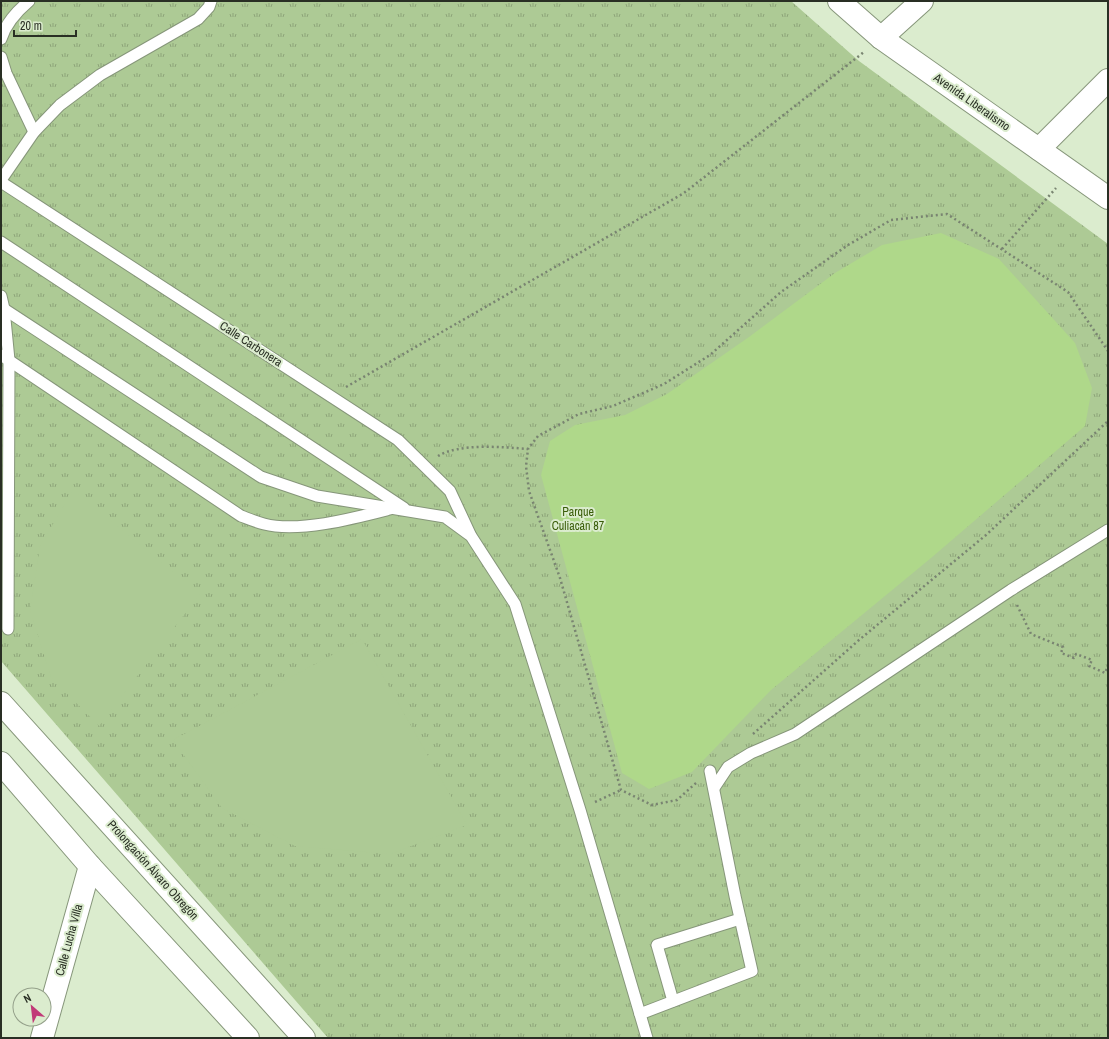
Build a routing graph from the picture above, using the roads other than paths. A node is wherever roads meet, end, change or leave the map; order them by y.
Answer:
1 (28, 1) edge
2 (211, 1) edge
3 (839, 1) edge
4 (922, 1) edge
5 (882, 38) junction
6 (1, 39) edge
7 (1, 57) edge
8 (1108, 80) edge
9 (34, 132) junction
10 (1039, 149) junction
11 (1, 181) edge
12 (1108, 198) edge
13 (1, 242) edge
14 (1, 296) edge
15 (2, 308) edge
16 (5, 358) edge
17 (394, 508) junction
18 (408, 511) junction
19 (1108, 530) edge
20 (471, 536) junction
21 (8, 629) dead end
22 (1, 704) edge
23 (1, 763) edge
24 (710, 771) road end
25 (714, 788) junction
26 (90, 866) junction
27 (740, 919) junction
28 (673, 1001) junction
29 (640, 1014) junction
30 (244, 1036) edge
31 (42, 1038) edge
32 (304, 1038) edge
33 (647, 1038) edge

1 - 6 lane
2 - 9 lane
3 - 5 main road, Avenida Liberalismo
4 - 5 main road
5 - 10 main road, Avenida Liberalismo
7 - 9 lane
8 - 10 main road
9 - 11 lane
10 - 12 main road, Avenida Liberalismo
11 - 20 lane, Calle Carbonera
13 - 18 lane
14 - 15 lane
15 - 16 lane
15 - 17 lane
16 - 17 lane
16 - 21 lane
17 - 18 lane
18 - 20 lane
19 - 25 lane
20 - 29 lane
22 - 32 main road, Prolongación Álvaro Obregón
23 - 26 main road
24 - 25 lane
25 - 27 lane
26 - 30 main road
26 - 31 main road, Calle Lucha Villa
27 - 28 lane
27 - 28 lane
28 - 29 lane
29 - 33 lane

